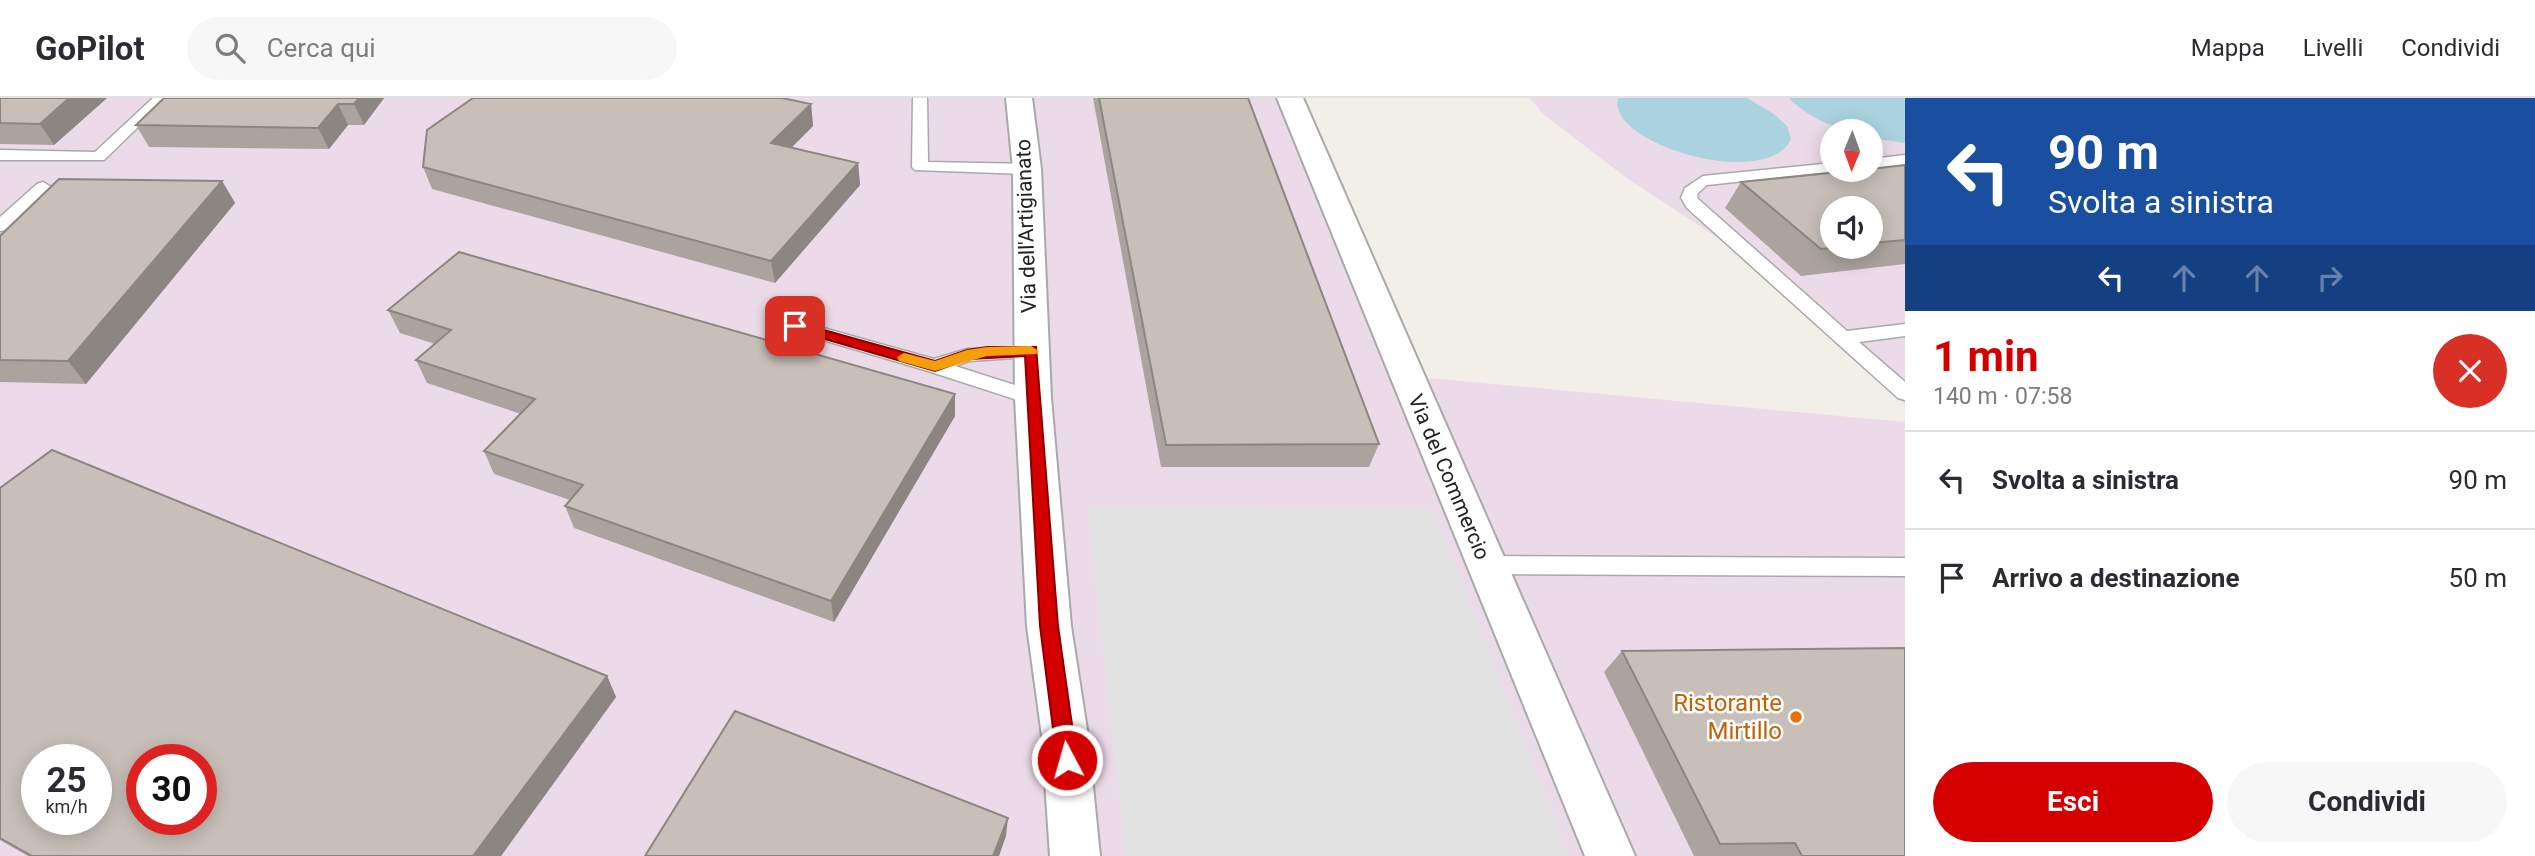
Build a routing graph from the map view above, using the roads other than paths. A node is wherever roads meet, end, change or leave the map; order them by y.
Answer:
1 (161, 98) edge
2 (920, 98) edge
3 (1019, 98) edge
4 (1290, 98) edge
5 (0, 155) edge
6 (1905, 160) edge
7 (1883, 163) edge
8 (1027, 169) junction
9 (1820, 169) edge
10 (43, 187) dead end
11 (0, 226) edge
12 (795, 326) dead end
13 (1905, 330) edge
14 (1843, 338) junction
15 (1031, 351) junction
16 (935, 366) junction
17 (1905, 393) edge
18 (1033, 398) junction
19 (1486, 565) junction
20 (1905, 567) edge
21 (1075, 856) edge
22 (1610, 856) edge

1 - 5 lane
2 - 8 lane
3 - 8 street, Via dell'Artigianato
4 - 19 street, Via del Commercio
6 - 7 lane
8 - 15 street, Via dell'Artigianato
9 - 14 lane
10 - 11 lane
12 - 16 lane
13 - 14 lane
14 - 17 lane
15 - 16 lane
15 - 18 street, Via dell'Artigianato
16 - 18 lane
18 - 21 street, Via dell'Artigianato
19 - 20 lane
19 - 22 street, Via del Commercio

